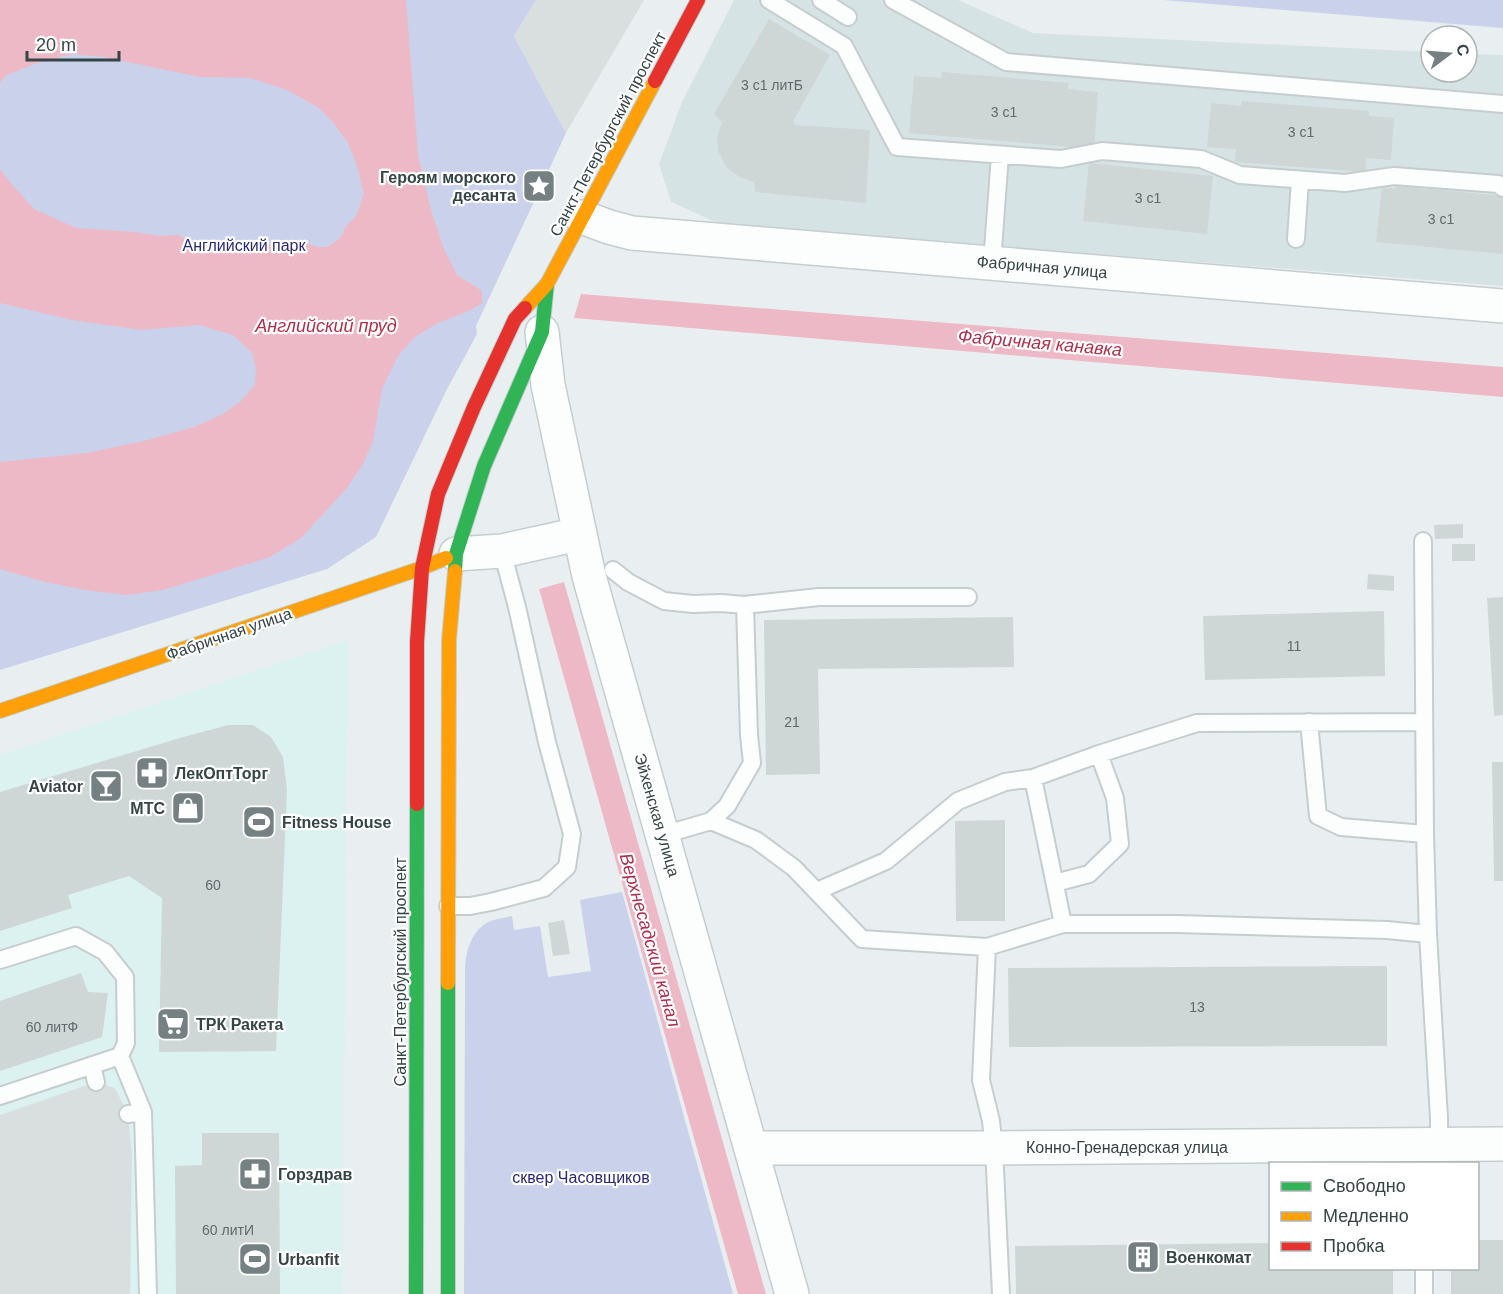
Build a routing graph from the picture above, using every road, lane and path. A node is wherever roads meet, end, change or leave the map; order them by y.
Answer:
1 (698, 0) edge
2 (769, 0) edge
3 (821, 0) edge
4 (893, 0) edge
5 (848, 17) dead end
6 (1503, 104) edge
7 (1000, 155) junction
8 (1300, 180) junction
9 (1503, 188) edge
10 (582, 217) junction
11 (1296, 239) dead end
12 (992, 263) junction
13 (547, 284) junction
14 (1503, 306) edge
15 (542, 332) junction
16 (579, 534) junction
17 (1423, 541) dead end
18 (502, 551) junction
19 (456, 554) junction
20 (396, 562) dead end
21 (423, 562) junction
22 (612, 570) dead end
23 (968, 597) dead end
24 (744, 605) junction
25 (0, 711) edge
26 (1309, 722) junction
27 (1424, 722) junction
28 (1099, 754) junction
29 (1033, 778) junction
30 (711, 821) junction
31 (1425, 834) junction
32 (663, 835) junction
33 (1055, 884) junction
34 (817, 891) junction
35 (448, 906) junction
36 (1063, 924) junction
37 (1428, 934) junction
38 (987, 947) junction
39 (0, 960) edge
40 (120, 1056) junction
41 (0, 1096) edge
42 (1503, 1144) edge
43 (751, 1148) junction
44 (994, 1148) junction
45 (1429, 1151) edge
46 (1424, 1270) edge
47 (148, 1294) edge
48 (416, 1294) edge
49 (448, 1294) edge
50 (792, 1294) edge
51 (1001, 1294) edge
52 (1424, 1294) edge

1 - 10 main road, Санкт-Петербургский проспект
2 - 7 lane
3 - 5 lane
4 - 6 lane
7 - 8 lane
7 - 12 lane
8 - 9 lane
8 - 11 lane
10 - 12 street, Фабричная улица
10 - 13 main road, Санкт-Петербургский проспект
12 - 14 street, Фабричная улица
13 - 15 main road, Санкт-Петербургский проспект
13 - 21 main road, Санкт-Петербургский проспект
15 - 16 street, Эйхенская улица
15 - 19 main road, Санкт-Петербургский проспект
16 - 18 street, Фабричная улица
16 - 32 street, Эйхенская улица
17 - 27 lane
18 - 19 street, Фабричная улица
18 - 35 lane
19 - 21 main road, Фабричная улица
19 - 35 main road, Санкт-Петербургский проспект
20 - 21 main road, Фабричная улица
21 - 25 main road, Фабричная улица
21 - 48 main road, Санкт-Петербургский проспект
22 - 24 lane
23 - 24 lane
24 - 30 lane
26 - 27 lane
26 - 28 lane
26 - 31 lane
27 - 31 lane
28 - 29 lane
28 - 33 lane
29 - 33 lane
29 - 34 lane
30 - 32 lane
30 - 34 lane
31 - 37 lane
32 - 43 street, Эйхенская улица
33 - 36 lane
34 - 38 lane
35 - 49 main road, Санкт-Петербургский проспект
36 - 37 lane
36 - 38 lane
37 - 45 lane
38 - 44 lane
39 - 40 lane
40 - 41 lane
40 - 47 lane
42 - 45 street, Конно-Гренадерская улица
43 - 44 street, Конно-Гренадерская улица
43 - 50 street, Эйхенская улица
44 - 45 street, Конно-Гренадерская улица
44 - 51 lane
46 - 52 lane

